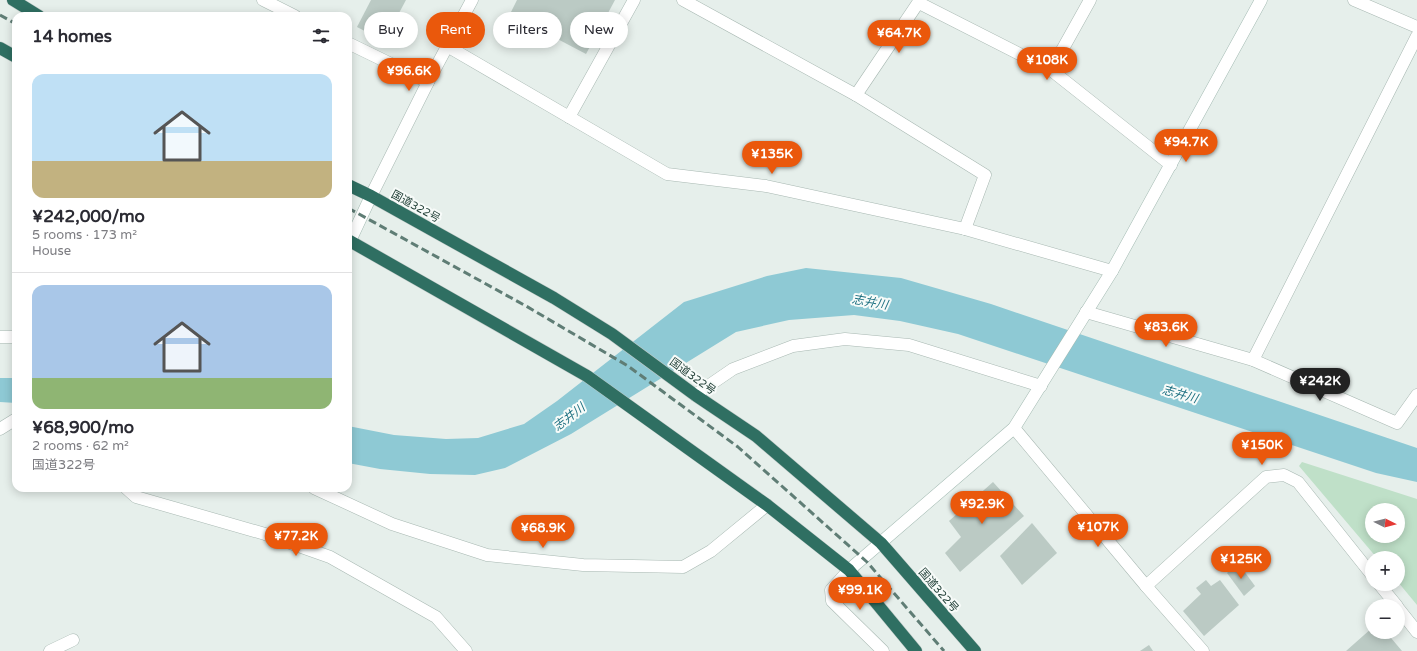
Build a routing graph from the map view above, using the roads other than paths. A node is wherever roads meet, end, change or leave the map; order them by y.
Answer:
1 (13, 0) edge
2 (263, 0) edge
3 (472, 0) edge
4 (634, 0) edge
5 (683, 0) edge
6 (1090, 0) edge
7 (1261, 0) edge
8 (1354, 0) edge
9 (920, 1) edge
10 (32, 12) edge
11 (287, 12) edge
12 (465, 12) edge
13 (1417, 27) edge
14 (1417, 36) edge
15 (352, 44) edge
16 (0, 48) edge
17 (446, 48) edge
18 (450, 48) edge
19 (12, 55) edge
20 (1052, 70) junction
21 (428, 82) junction
22 (856, 95) junction
23 (569, 117) junction
24 (1171, 165) junction
25 (352, 187) edge
26 (370, 196) junction
27 (965, 229) junction
28 (352, 235) edge
29 (352, 244) edge
30 (1112, 271) junction
31 (1086, 312) junction
32 (0, 337) edge
33 (12, 337) edge
34 (1253, 360) junction
35 (1044, 381) junction
36 (695, 395) junction
37 (1417, 395) edge
38 (12, 422) edge
39 (1014, 428) junction
40 (0, 429) edge
41 (130, 492) edge
42 (323, 492) edge
43 (767, 505) junction
44 (881, 543) junction
45 (1365, 566) edge
46 (849, 570) junction
47 (1146, 586) junction
48 (1384, 591) edge
49 (1391, 599) edge
50 (1405, 617) edge
51 (1417, 632) edge
52 (73, 640) dead end
53 (50, 651) edge
54 (466, 651) edge
55 (883, 651) edge
56 (916, 651) edge
57 (975, 651) edge
58 (1203, 651) edge

1 - 10 highway
2 - 11 street
3 - 12 street
4 - 23 street
5 - 22 street
6 - 20 street
7 - 24 street
8 - 13 street
9 - 20 street
9 - 22 street
14 - 34 street
15 - 21 street
16 - 19 highway
17 - 21 street
18 - 23 street
20 - 24 street
21 - 26 street
22 - 27 street
23 - 27 street
24 - 30 street
25 - 26 highway, 国道322号
26 - 28 street
26 - 36 highway, 国道322号
27 - 30 street
29 - 43 highway
30 - 31 street
31 - 34 street
31 - 35 street
32 - 33 street
34 - 37 street
35 - 36 street
35 - 39 street
36 - 44 highway, 国道322号
38 - 40 street
39 - 44 street
39 - 47 street
41 - 54 street
42 - 43 street
43 - 46 highway
44 - 46 street
44 - 57 highway, 国道322号
45 - 47 street
46 - 55 street
46 - 56 highway
47 - 58 street
48 - 49 street
50 - 51 street
52 - 53 street

